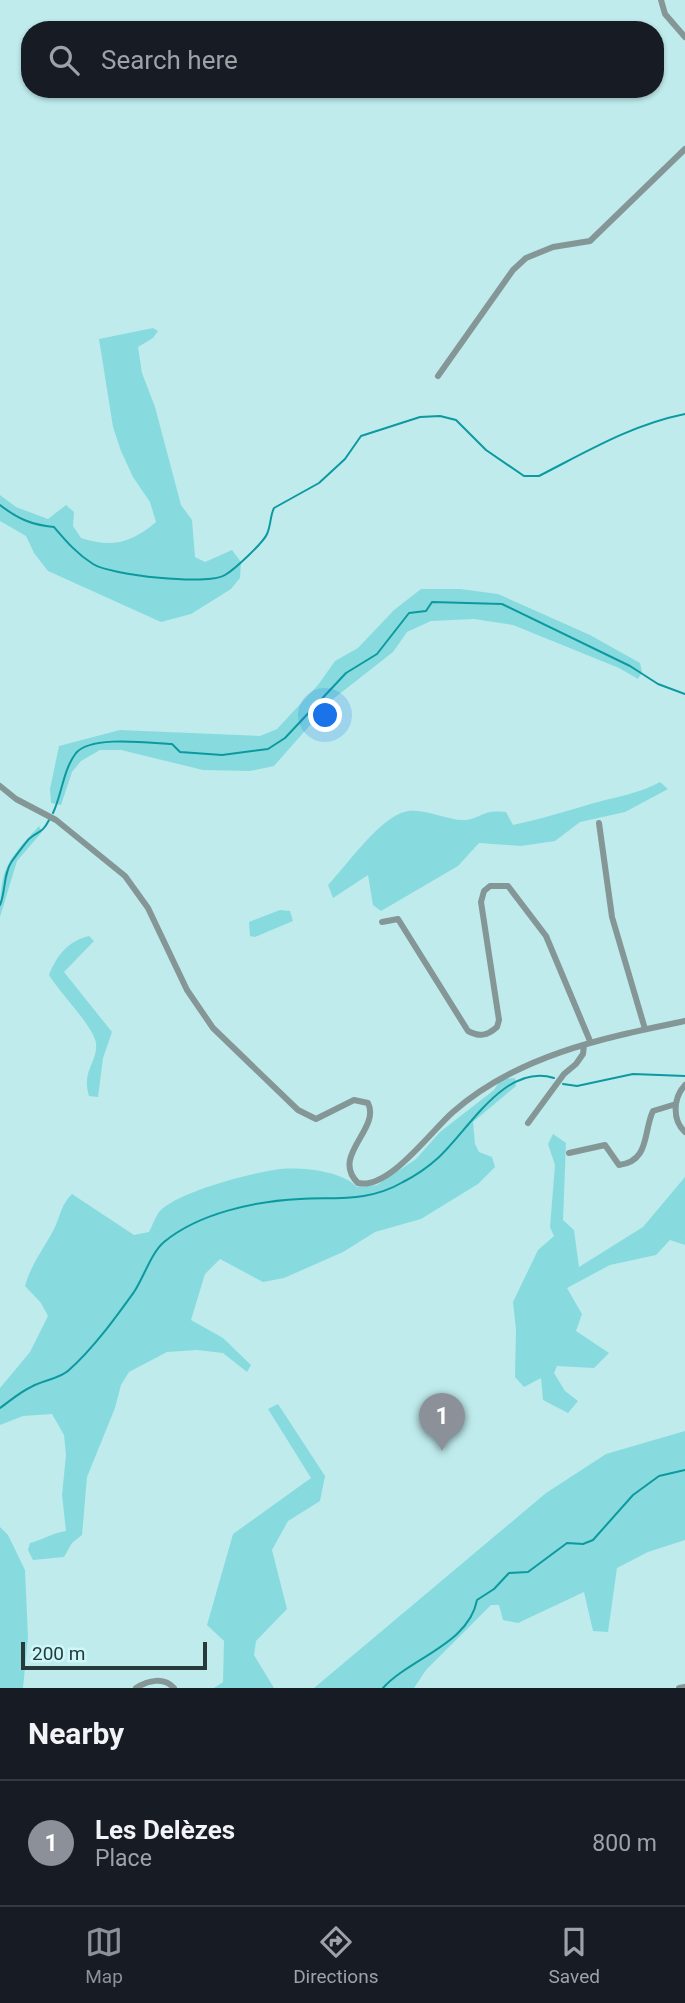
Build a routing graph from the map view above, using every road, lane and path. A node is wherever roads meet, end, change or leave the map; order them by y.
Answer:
1 (661, 0) edge
2 (685, 37) edge
3 (685, 149) edge
4 (438, 376) dead end
5 (0, 786) edge
6 (599, 823) dead end
7 (382, 922) dead end
8 (685, 1021) edge
9 (645, 1029) junction
10 (587, 1043) junction
11 (685, 1085) edge
12 (676, 1104) junction
13 (528, 1122) dead end
14 (685, 1132) edge
15 (569, 1153) dead end
16 (685, 1687) edge
17 (136, 1688) edge
18 (174, 1688) edge
19 (679, 1688) edge

1 - 2 street
3 - 4 street
5 - 10 street
6 - 9 street
7 - 10 street
8 - 9 street
9 - 10 street
10 - 13 street
11 - 12 street
12 - 14 street
12 - 15 street
16 - 19 street
17 - 18 street

